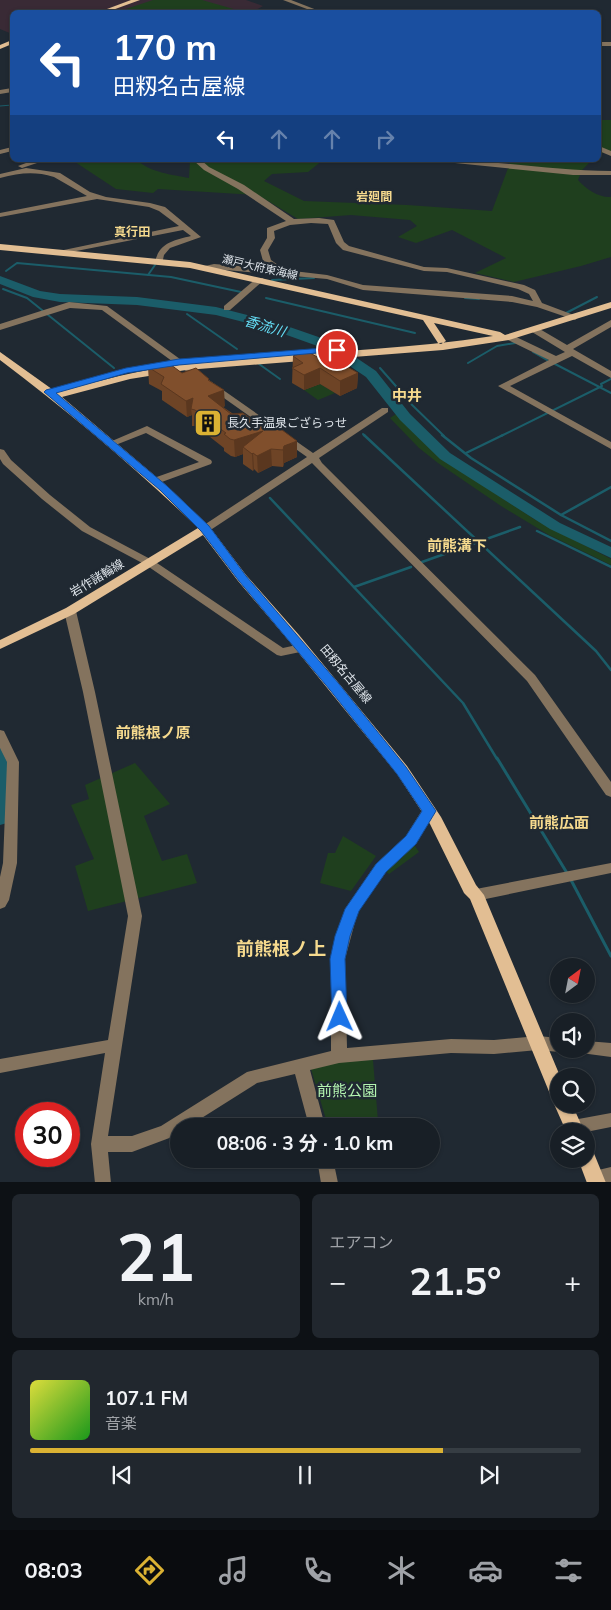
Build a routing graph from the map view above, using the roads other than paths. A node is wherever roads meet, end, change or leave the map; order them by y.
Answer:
1 (137, 0) edge
2 (286, 0) edge
3 (108, 10) edge
4 (314, 10) edge
5 (36, 162) edge
6 (200, 162) edge
7 (465, 162) edge
8 (611, 173) edge
9 (0, 174) edge
10 (97, 197) junction
11 (0, 215) edge
12 (294, 222) junction
13 (186, 227) junction
14 (0, 247) edge
15 (59, 253) junction
16 (159, 262) junction
17 (208, 268) junction
18 (283, 273) junction
19 (260, 280) junction
20 (539, 305) junction
21 (611, 305) edge
22 (227, 308) dead end
23 (575, 317) junction
24 (426, 318) junction
25 (611, 323) edge
26 (0, 327) edge
27 (535, 330) junction
28 (510, 337) junction
29 (441, 341) junction
30 (570, 350) junction
31 (353, 351) junction
32 (0, 355) edge
33 (556, 360) junction
34 (183, 364) junction
35 (611, 375) edge
36 (52, 394) junction
37 (385, 410) dead end
38 (611, 432) edge
39 (598, 438) junction
40 (110, 444) junction
41 (611, 446) edge
42 (0, 452) edge
43 (314, 458) junction
44 (3, 463) edge
45 (155, 481) junction
46 (205, 528) junction
47 (150, 563) junction
48 (70, 611) junction
49 (0, 644) edge
50 (301, 648) junction
51 (0, 734) edge
52 (611, 792) edge
53 (429, 811) junction
54 (611, 868) edge
55 (476, 895) junction
56 (0, 903) edge
57 (538, 1043) junction
58 (550, 1044) edge
59 (115, 1045) junction
60 (595, 1049) edge
61 (611, 1050) edge
62 (339, 1056) junction
63 (301, 1065) junction
64 (0, 1066) edge
65 (550, 1072) edge
66 (315, 1118) edge
67 (611, 1120) edge
68 (595, 1124) edge
69 (99, 1144) junction
70 (327, 1168) edge
71 (594, 1168) edge
72 (601, 1179) edge
73 (103, 1182) edge
74 (330, 1182) edge

1 - 3 main road
2 - 4 street
5 - 9 street
6 - 12 street
7 - 8 street
9 - 10 street
10 - 11 street
10 - 13 street
12 - 18 street
12 - 20 street
13 - 15 street
13 - 16 street
14 - 15 main road, 瀬戸大府東海線
15 - 16 main road, 瀬戸大府東海線
16 - 17 main road, 瀬戸大府東海線
17 - 18 street
17 - 19 main road, 瀬戸大府東海線
18 - 20 street
19 - 22 street
19 - 24 main road, 瀬戸大府東海線
20 - 23 street
21 - 23 main road, 瀬戸大府東海線
23 - 27 main road, 瀬戸大府東海線
24 - 28 main road, 瀬戸大府東海線
24 - 29 main road
25 - 30 street
26 - 34 street
27 - 28 main road, 瀬戸大府東海線
27 - 30 street
28 - 29 main road, 瀬戸大府東海線
28 - 31 main road, 瀬戸大府東海線
28 - 33 street
29 - 31 main road, 瀬戸大府東海線
30 - 33 street
30 - 35 street
31 - 34 main road, 瀬戸大府東海線
31 - 34 main road, 瀬戸大府東海線
32 - 36 main road, 田籾名古屋線
33 - 39 street
34 - 36 main road, 瀬戸大府東海線
34 - 43 street
36 - 40 main road, 田籾名古屋線
37 - 43 street
38 - 39 street
39 - 41 street
40 - 45 main road, 田籾名古屋線
40 - 45 street
42 - 44 street
43 - 46 street
43 - 52 street
44 - 47 street
45 - 46 main road, 田籾名古屋線
46 - 47 main road, 岩作諸輪線
46 - 50 main road, 田籾名古屋線
47 - 48 main road, 岩作諸輪線
47 - 50 street
48 - 49 main road, 岩作諸輪線
48 - 59 street
50 - 53 main road, 田籾名古屋線
51 - 56 street
53 - 55 main road, 田籾名古屋線
53 - 62 street
54 - 55 street
55 - 57 main road, 田籾名古屋線
57 - 58 street
57 - 62 street
57 - 65 main road, 田籾名古屋線
59 - 64 street
59 - 69 street
60 - 61 street
62 - 63 street
63 - 66 street
63 - 69 street
67 - 68 street
69 - 73 street
70 - 74 street
71 - 72 main road

